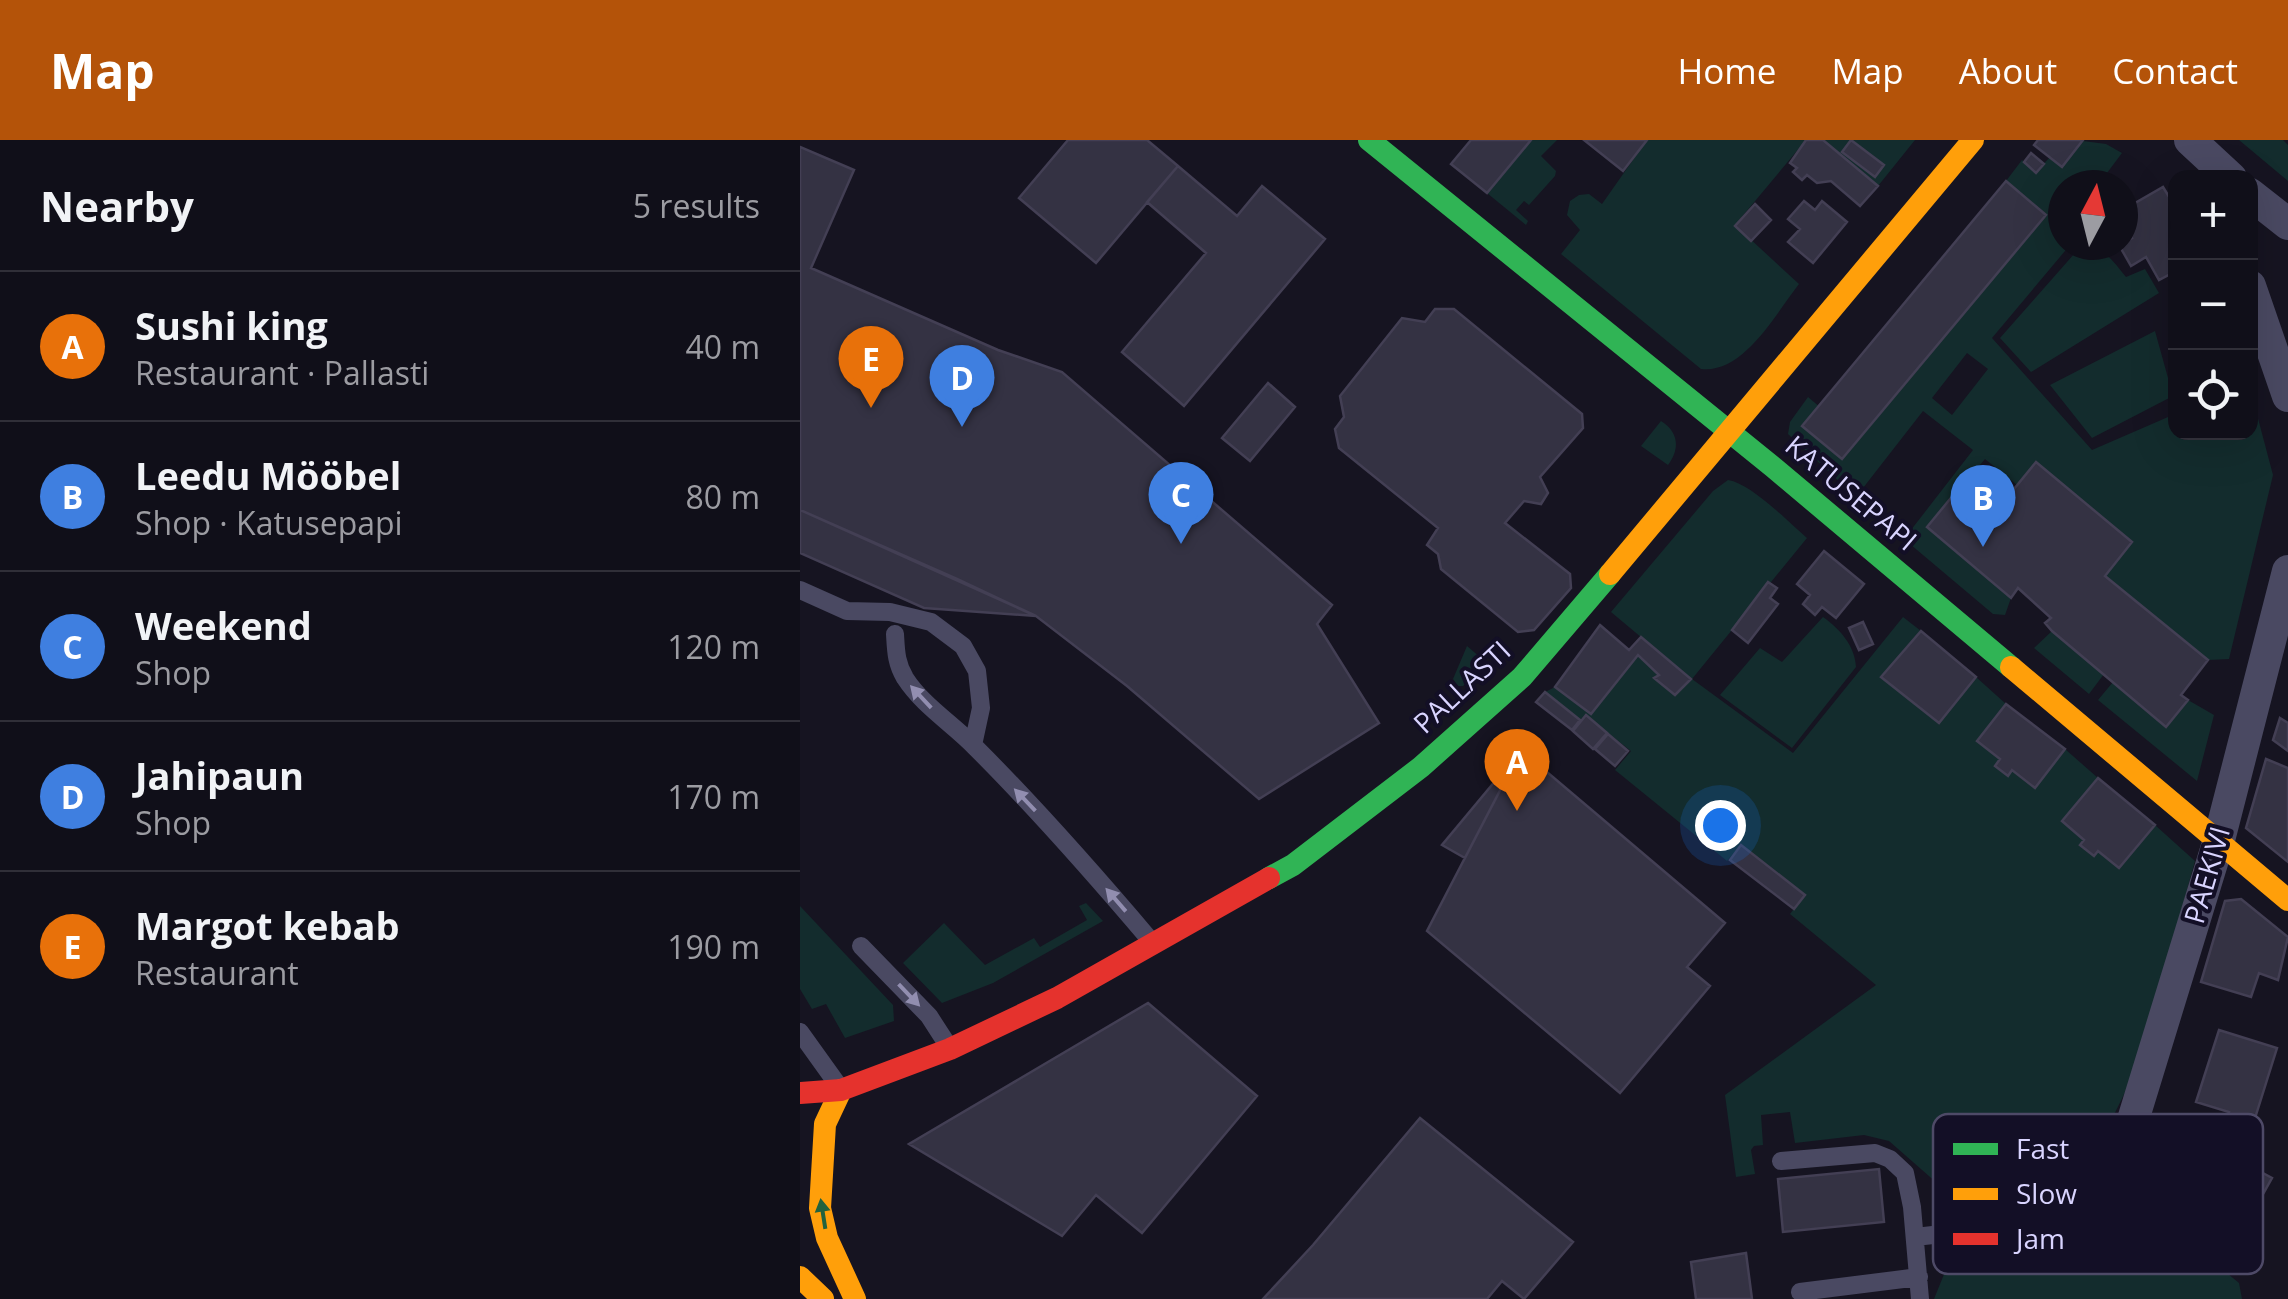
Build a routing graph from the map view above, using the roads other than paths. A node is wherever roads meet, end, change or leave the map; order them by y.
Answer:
1 (1368, 140) edge
2 (1972, 140) edge
3 (2190, 140) edge
4 (2220, 170) edge
5 (2258, 200) edge
6 (2288, 224) edge
7 (2258, 309) edge
8 (2288, 396) edge
9 (1730, 432) junction
10 (2288, 570) edge
11 (800, 590) edge
12 (895, 634) dead end
13 (973, 745) junction
14 (2218, 840) junction
15 (2288, 900) edge
16 (1154, 945) junction
17 (861, 946) dead end
18 (800, 1032) edge
19 (950, 1049) junction
20 (842, 1090) junction
21 (800, 1093) edge
22 (2135, 1114) edge
23 (825, 1124) junction
24 (800, 1145) edge
25 (1781, 1161) dead end
26 (1933, 1235) edge
27 (1915, 1237) junction
28 (800, 1277) edge
29 (1919, 1277) junction
30 (1800, 1292) dead end
31 (823, 1299) edge
32 (855, 1299) edge
33 (1920, 1299) edge

1 - 9 street, KATUSEPAPI
2 - 9 street, PALLASTI
3 - 4 street
5 - 6 street
7 - 8 street
9 - 14 street, KATUSEPAPI
9 - 16 street, PALLASTI
10 - 14 street, PAEKIVI
11 - 13 lane
13 -> 12 lane
16 -> 13 lane
14 - 15 street, KATUSEPAPI
14 - 22 street, PAEKIVI
16 - 19 street, PALLASTI
17 -> 19 lane
18 - 20 lane
19 - 20 street, PALLASTI
20 - 21 street, PALLASTI
20 - 23 street
23 - 24 street
32 -> 23 street
25 - 27 lane
26 - 27 lane
27 - 29 lane
28 - 31 street
29 - 30 lane
29 - 33 lane

